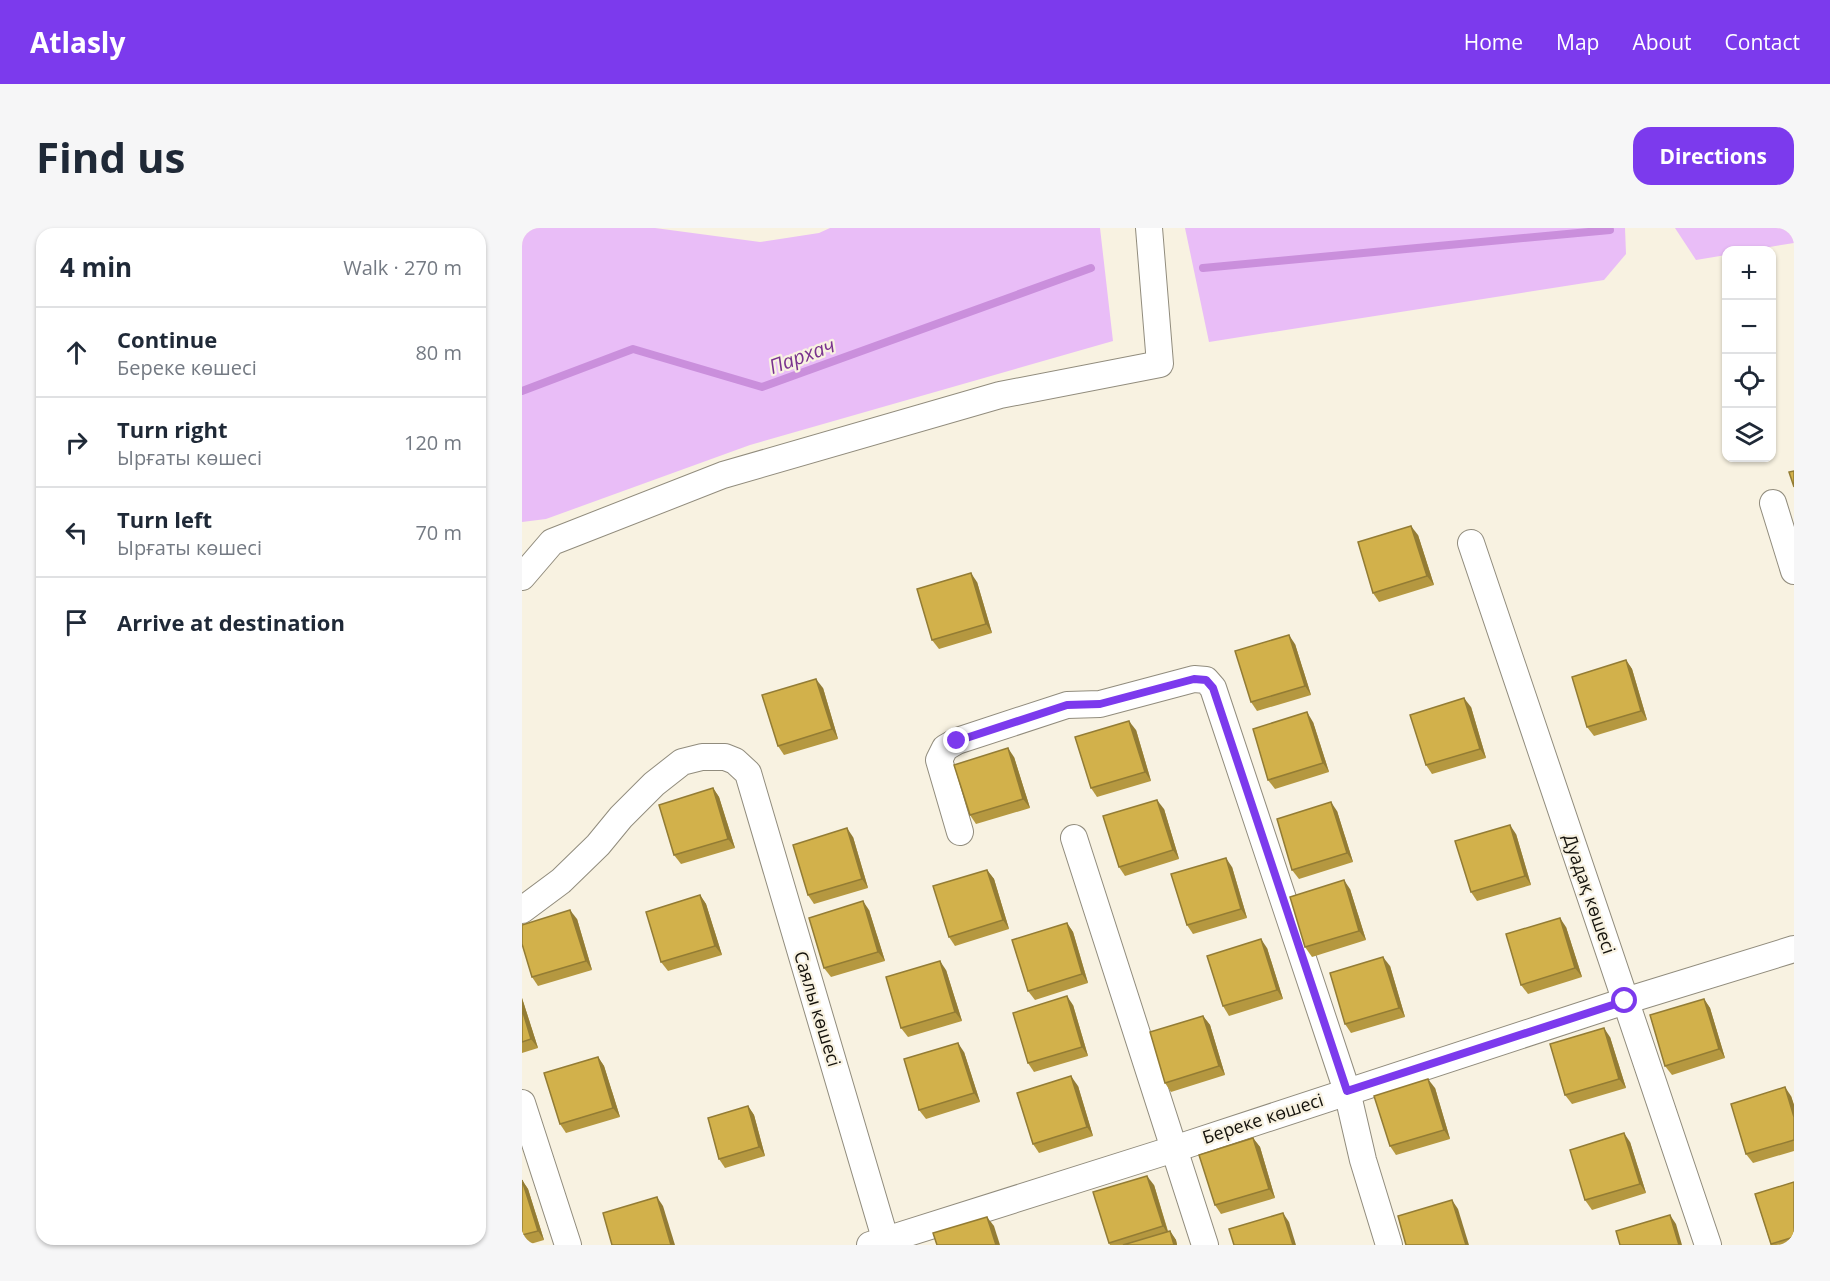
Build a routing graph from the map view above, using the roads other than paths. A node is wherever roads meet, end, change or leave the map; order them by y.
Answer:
1 (1149, 228) edge
2 (1773, 502) dead end
3 (1471, 543) dead end
4 (1794, 571) edge
5 (522, 577) edge
6 (960, 832) dead end
7 (1074, 838) dead end
8 (522, 910) edge
9 (1794, 950) edge
10 (1625, 1001) junction
11 (1347, 1091) junction
12 (522, 1103) edge
13 (1174, 1149) junction
14 (881, 1243) edge
15 (568, 1245) edge
16 (1205, 1245) edge
17 (1389, 1245) edge
18 (1708, 1245) edge

1 - 5 street
2 - 4 street
3 - 10 street, Дуадақ көшесі
6 - 11 street
7 - 13 street
8 - 14 street, Саялы көшесі
9 - 10 street, Береке көшесі
10 - 11 street, Береке көшесі
10 - 18 street, Дуадақ көшесі
11 - 13 street, Береке көшесі
11 - 17 street
12 - 15 street
13 - 14 street, Береке көшесі
13 - 16 street

